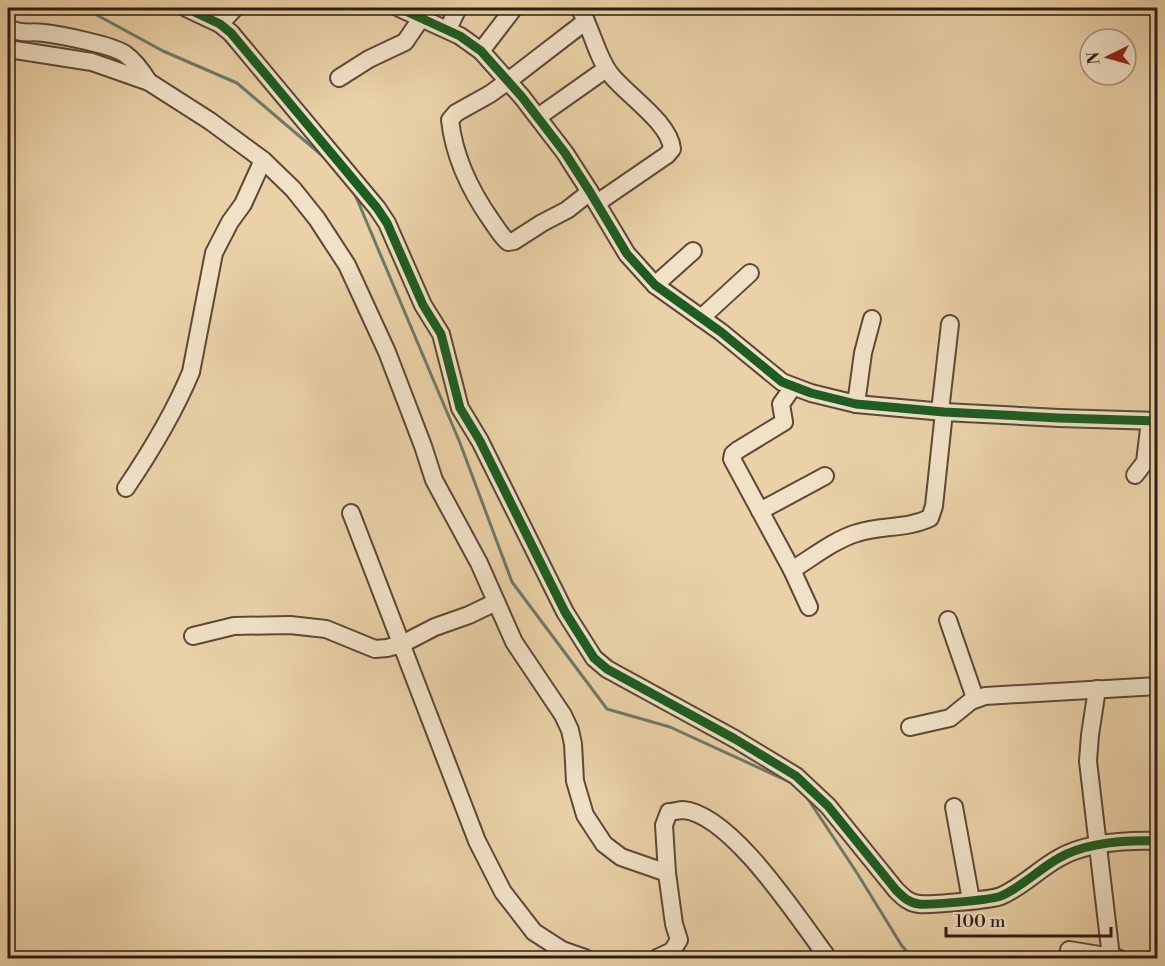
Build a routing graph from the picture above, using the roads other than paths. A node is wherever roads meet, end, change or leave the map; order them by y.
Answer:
1 (186, 8) edge
2 (235, 8) edge
3 (399, 8) edge
4 (458, 8) edge
5 (514, 8) edge
6 (583, 14) edge
7 (422, 17) junction
8 (220, 24) junction
9 (8, 28) edge
10 (448, 29) junction
11 (8, 50) edge
12 (481, 51) junction
13 (606, 69) junction
14 (339, 78) dead end
15 (508, 81) junction
16 (149, 82) junction
17 (538, 117) junction
18 (263, 160) junction
19 (594, 198) junction
20 (693, 251) dead end
21 (750, 273) dead end
22 (655, 285) junction
23 (701, 318) junction
24 (872, 319) dead end
25 (950, 324) dead end
26 (793, 387) junction
27 (856, 404) junction
28 (942, 411) junction
29 (1154, 421) edge
30 (825, 476) dead end
31 (1135, 476) dead end
32 (126, 488) dead end
33 (760, 511) junction
34 (351, 513) dead end
35 (792, 570) junction
36 (496, 602) junction
37 (809, 607) dead end
38 (948, 621) dead end
39 (193, 636) dead end
40 (402, 644) junction
41 (1158, 686) edge
42 (1097, 689) junction
43 (975, 698) junction
44 (910, 727) dead end
45 (954, 807) dead end
46 (1158, 841) edge
47 (1098, 844) junction
48 (666, 873) junction
49 (971, 900) junction
50 (1069, 950) dead end
51 (585, 958) edge
52 (657, 958) edge
53 (828, 958) edge
54 (1114, 958) edge

1 - 8 street
2 - 8 street
3 - 7 street
4 - 10 street
5 - 12 street
6 - 13 street
6 - 15 street
7 - 10 street
7 - 14 street
8 - 49 street
9 - 16 street
10 - 12 street
11 - 16 street
12 - 15 street
13 - 17 street
13 - 19 street
15 - 17 street
15 - 19 street
16 - 18 street
17 - 19 street
18 - 32 street
18 - 36 street
19 - 22 street
20 - 22 street
21 - 23 street
22 - 23 street
23 - 26 street
24 - 27 street
25 - 28 street
26 - 27 street
26 - 33 street
27 - 28 street
28 - 29 street
28 - 35 street
29 - 31 street
30 - 33 street
33 - 35 street
34 - 40 street
35 - 37 street
36 - 40 street
36 - 48 street
38 - 43 street
39 - 40 street
40 - 51 street
41 - 42 street
42 - 43 street
42 - 47 street
43 - 44 street
45 - 49 street
46 - 47 street
47 - 49 street
47 - 54 street
48 - 52 street
48 - 53 street
50 - 54 street

